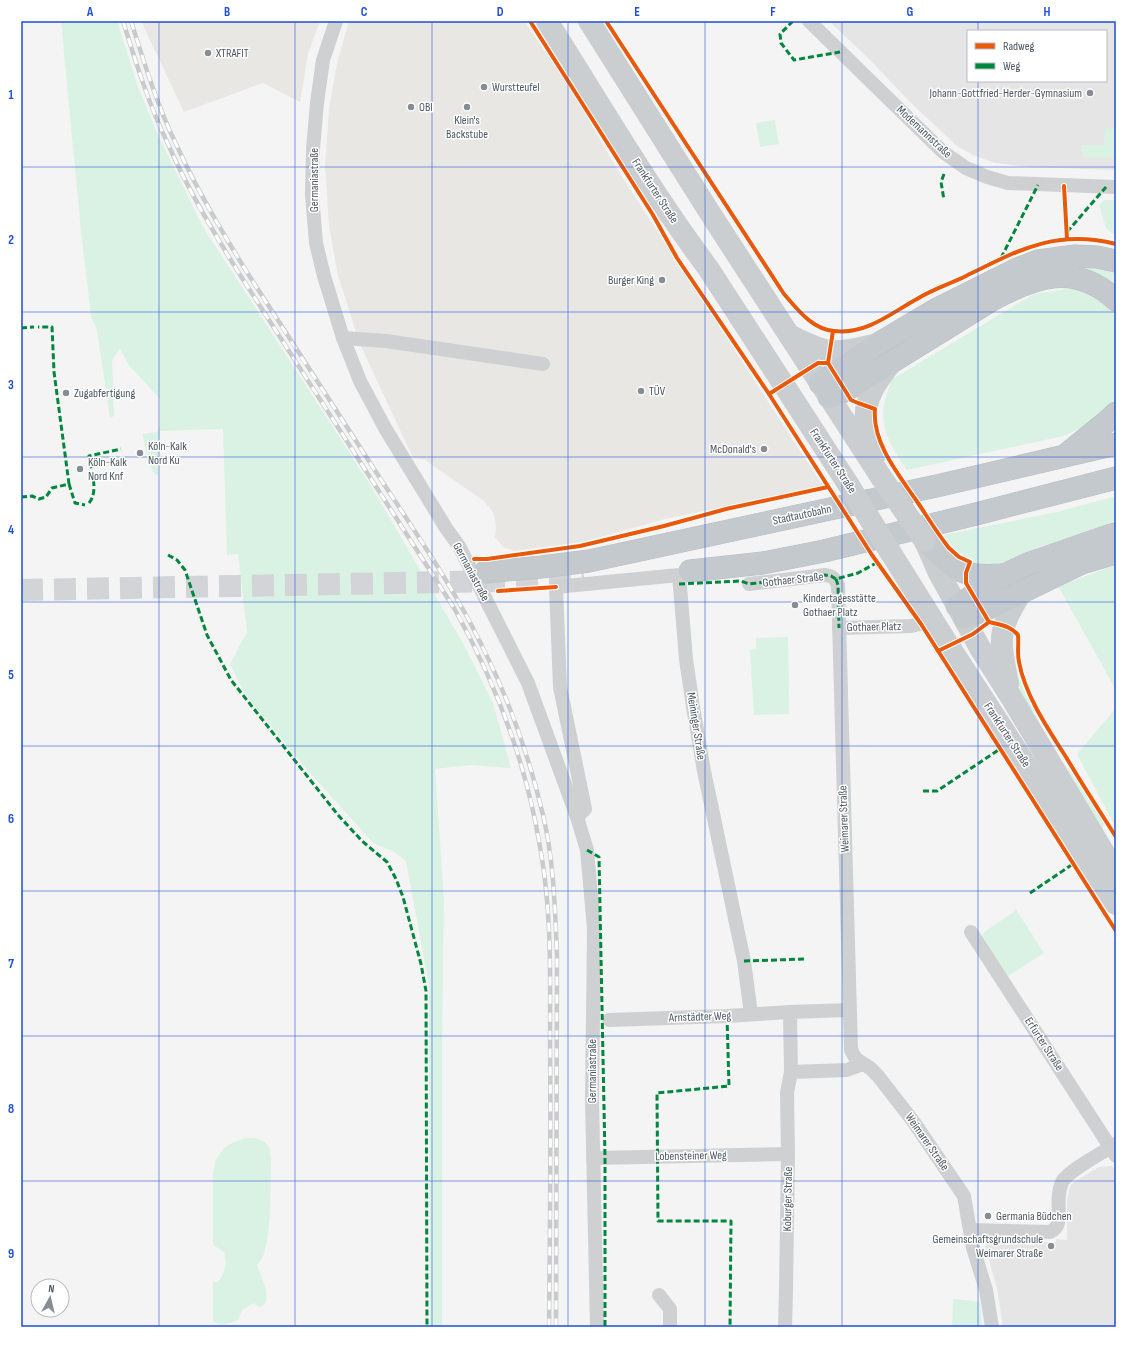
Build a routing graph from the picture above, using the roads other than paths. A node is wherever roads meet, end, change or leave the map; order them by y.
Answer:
1 (336, 21) edge
2 (547, 21) edge
3 (589, 21) edge
4 (809, 21) edge
5 (1116, 187) edge
6 (1116, 261) edge
7 (1116, 300) edge
8 (789, 335) junction
9 (343, 338) junction
10 (878, 344) junction
11 (891, 363) junction
12 (544, 364) dead end
13 (784, 384) junction
14 (820, 392) junction
15 (1116, 413) edge
16 (810, 425) junction
17 (852, 432) junction
18 (1116, 444) edge
19 (824, 448) junction
20 (1062, 457) junction
21 (879, 473) junction
22 (1116, 478) edge
23 (1116, 534) edge
24 (925, 541) junction
25 (1116, 553) edge
26 (690, 571) dead end
27 (485, 572) dead end
28 (1004, 575) junction
29 (836, 579) joint
30 (749, 584) dead end
31 (1021, 593) junction
32 (960, 612) junction
33 (934, 621) junction
34 (839, 628) junction
35 (1011, 697) junction
36 (577, 817) junction
37 (1116, 874) edge
38 (1116, 904) edge
39 (971, 932) dead end
40 (849, 1010) junction
41 (790, 1012) junction
42 (751, 1014) junction
43 (610, 1020) dead end
44 (863, 1064) junction
45 (791, 1072) junction
46 (1114, 1149) edge
47 (788, 1154) junction
48 (593, 1158) junction
49 (971, 1230) junction
50 (659, 1296) dead end
51 (597, 1327) edge
52 (670, 1327) edge
53 (785, 1327) edge
54 (992, 1327) edge

1 - 9 street, Germaniastraße
2 - 13 main road, Frankfurter Straße
3 - 8 main road, Frankfurter Straße
4 - 5 street, Modemannstraße
6 - 10 highway
7 - 11 highway
8 - 10 main road
8 - 14 main road, Frankfurter Straße
9 - 12 street
9 - 36 street, Germaniastraße
10 - 14 highway
11 - 14 highway
11 - 21 main road
13 - 14 main road
13 - 16 main road, Frankfurter Straße
14 - 16 main road
14 - 17 main road, Frankfurter Straße
15 - 20 highway
16 - 19 main road, Frankfurter Straße
17 - 19 main road
17 - 21 main road, Frankfurter Straße
18 - 20 highway, Stadtautobahn
19 - 33 main road, Frankfurter Straße, bridge
20 - 27 highway, Stadtautobahn
21 - 24 main road, Frankfurter Straße, bridge
22 - 26 highway
23 - 28 highway
24 - 28 highway
24 - 32 main road, Frankfurter Straße
25 - 31 highway
28 - 32 highway
29 - 30 street, Gothaer Straße
29 - 34 street, Gothaer Platz
31 - 32 highway
31 - 35 main road
32 - 33 main road
32 - 35 main road, Frankfurter Straße
33 - 34 street, Gothaer Platz
33 - 38 main road, Frankfurter Straße
34 - 40 street, Weimarer Straße
35 - 37 main road, Frankfurter Straße
36 - 42 street, Meininger Straße
36 - 48 street, Germaniastraße
39 - 46 street, Erfurter Straße
40 - 41 street, Arnstädter Weg
40 - 44 street, Weimarer Straße
41 - 42 street, Arnstädter Weg
41 - 45 street, Koburger Straße
42 - 43 street, Arnstädter Weg
44 - 45 street
44 - 49 street, Weimarer Straße
45 - 47 street, Koburger Straße
46 - 49 street
47 - 48 street, Lobensteiner Weg
47 - 53 street, Koburger Straße
48 - 51 street, Germaniastraße
49 - 54 street, Weimarer Straße
50 - 52 street

